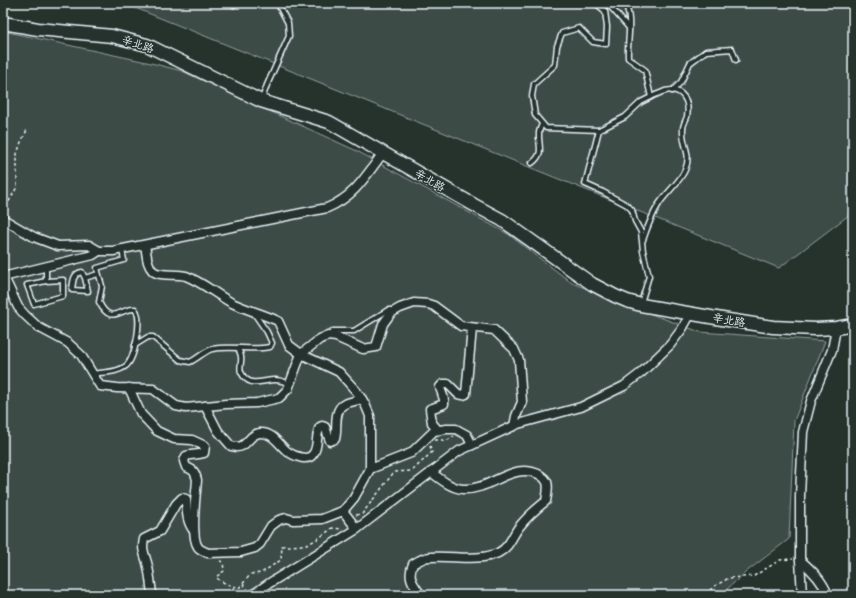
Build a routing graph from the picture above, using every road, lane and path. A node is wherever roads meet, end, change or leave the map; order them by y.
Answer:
1 (225, 3) edge
2 (236, 3) edge
3 (275, 3) edge
4 (591, 3) edge
5 (625, 3) edge
6 (598, 5) junction
7 (3, 23) edge
8 (629, 28) junction
9 (736, 60) dead end
10 (672, 91) junction
11 (651, 97) junction
12 (261, 101) junction
13 (542, 124) junction
14 (28, 128) dead end
15 (599, 130) junction
16 (383, 153) junction
17 (532, 163) dead end
18 (3, 212) edge
19 (3, 219) edge
20 (642, 243) junction
21 (145, 245) junction
22 (122, 250) junction
23 (99, 251) junction
24 (46, 267) junction
25 (98, 274) junction
26 (3, 277) edge
27 (84, 278) junction
28 (46, 281) junction
29 (72, 287) junction
30 (63, 288) junction
31 (641, 305) junction
32 (396, 310) junction
33 (253, 312) junction
34 (691, 313) junction
35 (853, 325) edge
36 (472, 328) junction
37 (836, 328) junction
38 (328, 336) junction
39 (135, 345) junction
40 (238, 348) junction
41 (301, 354) junction
42 (92, 374) junction
43 (290, 384) junction
44 (129, 388) junction
45 (362, 399) junction
46 (205, 406) junction
47 (514, 426) junction
48 (438, 430) junction
49 (463, 432) junction
50 (472, 445) junction
51 (370, 469) junction
52 (431, 472) junction
53 (350, 520) junction
54 (194, 531) junction
55 (208, 552) junction
56 (800, 560) junction
57 (235, 586) junction
58 (152, 595) edge
59 (230, 595) edge
60 (252, 595) edge
61 (421, 595) edge
62 (706, 595) edge
63 (802, 595) edge
64 (828, 595) edge

1 - 2 lane
3 - 12 lane
4 - 6 lane
5 - 8 lane
6 - 8 lane
6 - 13 lane
7 - 12 main road, 辛北路
8 - 11 lane
9 - 10 lane
10 - 11 lane
10 - 20 lane
11 - 15 lane
12 - 16 main road, 辛北路
13 - 15 lane
13 - 17 lane
14 - 18 path
15 - 20 lane
16 - 21 street
16 - 31 main road, 辛北路
19 - 23 street
20 - 31 lane
21 - 22 street
21 - 33 street
22 - 23 street
22 - 25 lane
23 - 24 street
24 - 26 street
24 - 28 lane
25 - 27 lane
25 - 39 lane
26 - 42 street
27 - 29 lane
27 - 29 lane
28 - 30 lane
28 - 30 lane
29 - 30 lane
31 - 34 main road, 辛北路
32 - 36 street
32 - 38 lane
32 - 38 street
33 - 40 lane
33 - 41 street
34 - 37 main road, 辛北路
34 - 47 street
35 - 37 main road, 辛北路
36 - 47 street
36 - 48 street
37 - 56 street
38 - 41 street
39 - 40 lane
39 - 42 lane
40 - 43 lane
41 - 43 street
41 - 45 street
42 - 44 street
43 - 46 street
44 - 46 street
44 - 54 street
45 - 46 street
45 - 51 street
47 - 50 street
48 - 49 street
48 - 51 street
49 - 50 street
49 - 53 path
50 - 52 street
51 - 53 street
52 - 53 street
52 - 61 street
53 - 55 street
53 - 57 path
53 - 60 street
54 - 55 street
54 - 58 street
55 - 57 path
56 - 62 path
56 - 63 street
56 - 64 street
57 - 59 path

